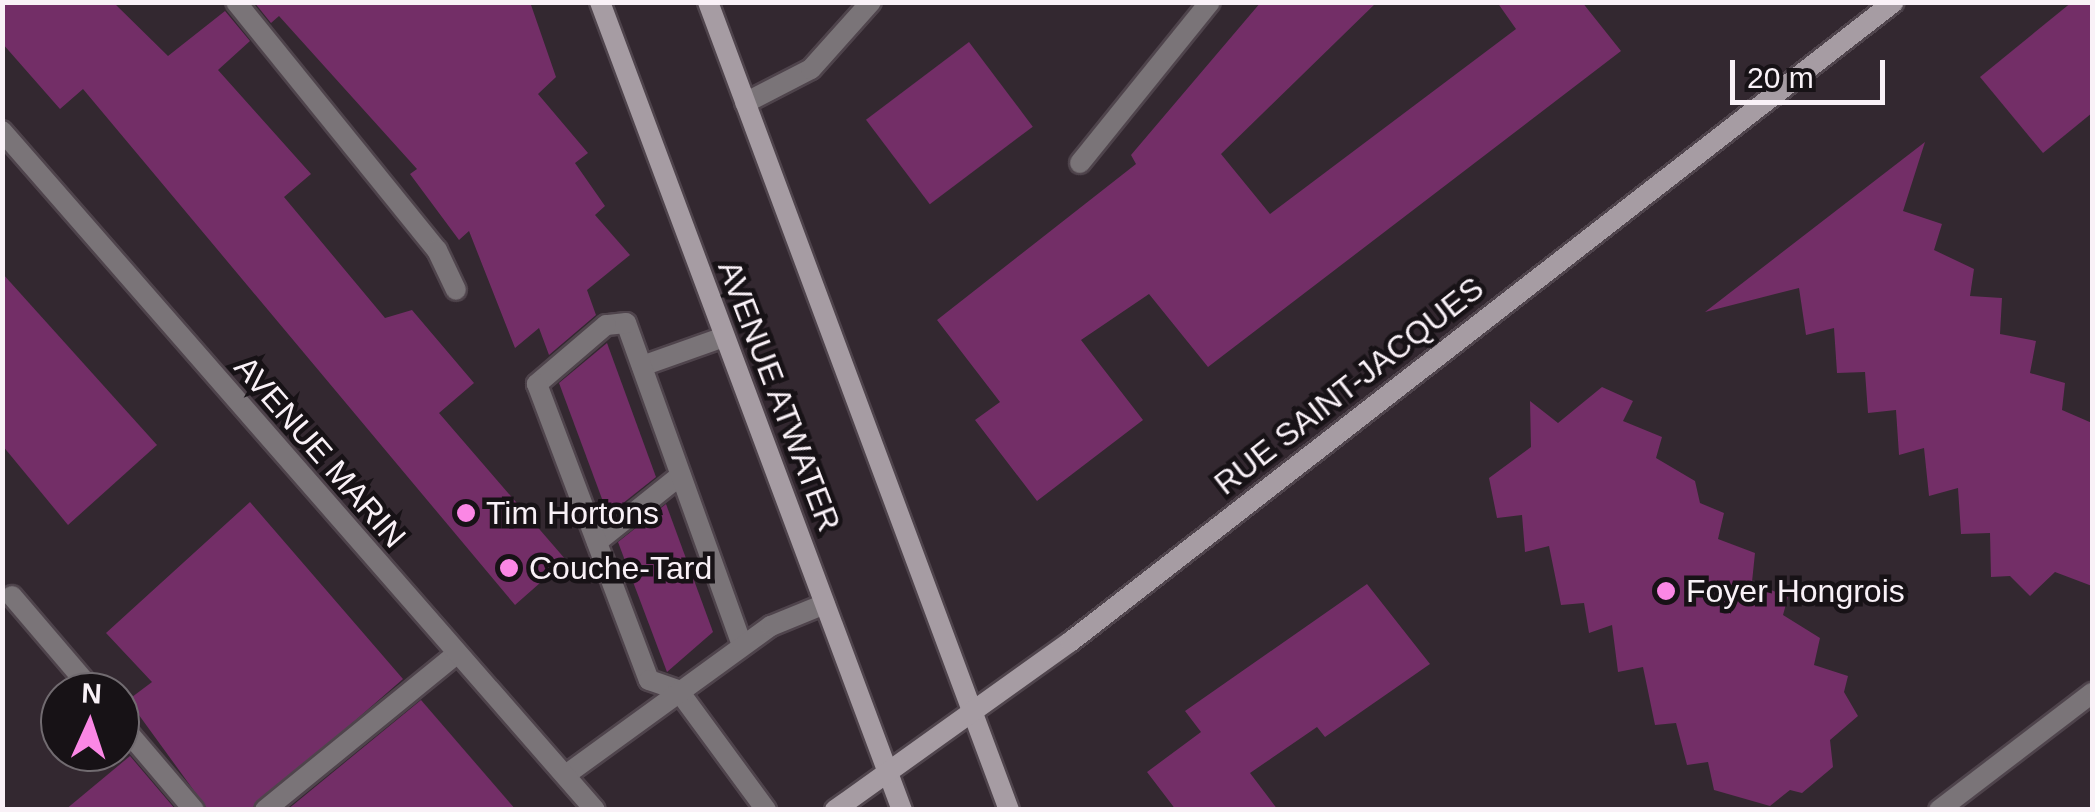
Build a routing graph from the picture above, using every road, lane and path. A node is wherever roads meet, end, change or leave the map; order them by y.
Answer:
1 (236, 2) edge
2 (600, 2) edge
3 (708, 2) edge
4 (871, 2) edge
5 (1210, 2) edge
6 (1894, 2) edge
7 (745, 103) junction
8 (2, 130) edge
9 (1080, 163) dead end
10 (456, 290) dead end
11 (724, 336) junction
12 (642, 366) junction
13 (681, 475) junction
14 (597, 542) junction
15 (12, 596) dead end
16 (825, 604) junction
17 (742, 645) junction
18 (456, 654) junction
19 (77, 672) edge
20 (678, 690) junction
21 (2092, 693) edge
22 (973, 710) junction
23 (140, 746) edge
24 (887, 772) junction
25 (567, 774) junction
26 (194, 810) edge
27 (265, 810) edge
28 (596, 810) edge
29 (766, 810) edge
30 (836, 810) edge
31 (902, 810) edge
32 (1009, 810) edge
33 (1939, 810) edge

1 - 10 street
2 - 11 main road, AVENUE ATWATER
3 - 7 main road
4 - 7 street
5 - 9 street
6 - 22 main road, RUE SAINT-JACQUES
7 - 22 main road
8 - 18 street, AVENUE MARIN
11 - 12 street
11 - 16 main road, AVENUE ATWATER
12 - 13 street
12 - 14 street
13 - 14 street
13 - 17 street
14 - 20 street
15 - 19 street
16 - 17 street
16 - 24 main road, AVENUE ATWATER
17 - 20 street
18 - 25 street, AVENUE MARIN
18 - 27 street
20 - 25 street
20 - 29 street
21 - 33 street
22 - 24 main road, RUE SAINT-JACQUES
22 - 32 main road
23 - 26 street
24 - 30 main road, RUE SAINT-JACQUES
24 - 31 main road, AVENUE ATWATER
25 - 28 street, AVENUE MARIN

